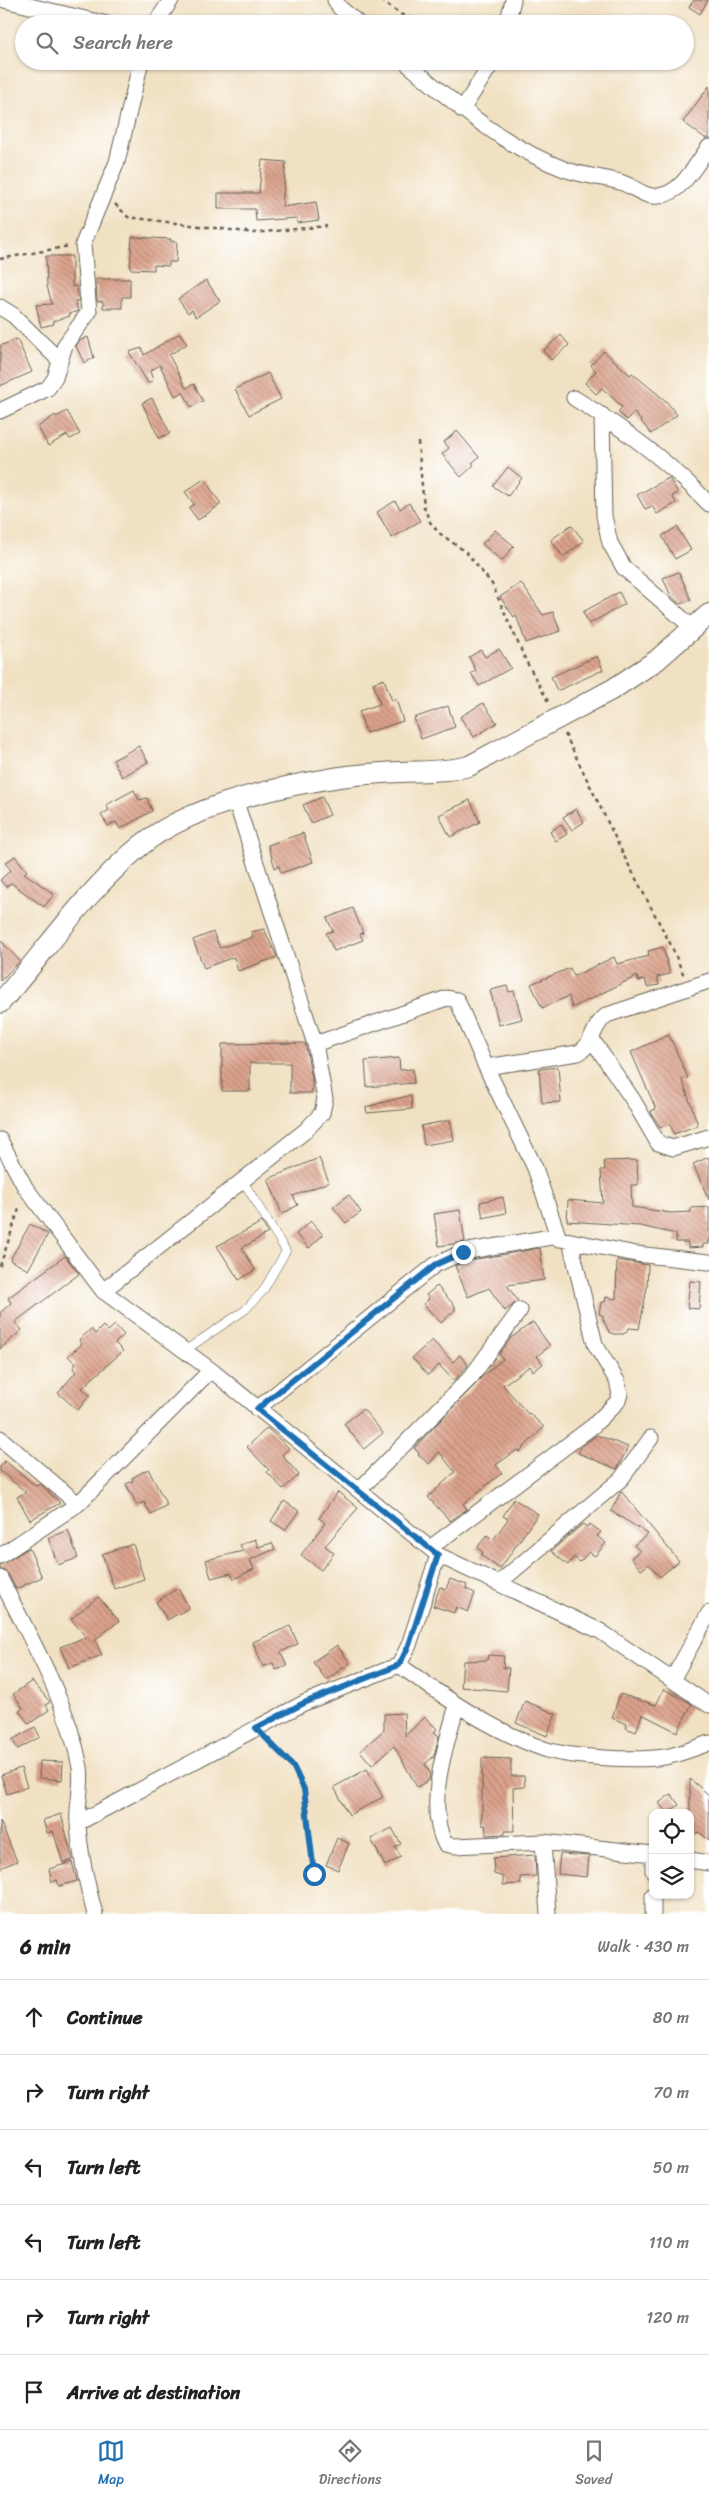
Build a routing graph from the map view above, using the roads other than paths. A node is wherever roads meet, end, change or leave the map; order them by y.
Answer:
1 (4, 0) edge
2 (171, 0) edge
3 (335, 0) edge
4 (512, 0) edge
5 (68, 15) edge
6 (161, 15) edge
7 (348, 15) edge
8 (509, 15) edge
9 (139, 70) edge
10 (415, 70) edge
11 (487, 70) edge
12 (462, 110) junction
13 (709, 146) edge
14 (0, 307) edge
15 (60, 361) junction
16 (574, 398) dead end
17 (0, 411) edge
18 (602, 415) junction
19 (709, 504) edge
20 (709, 614) edge
21 (693, 628) junction
22 (235, 799) junction
23 (709, 981) edge
24 (0, 1003) edge
25 (591, 1038) junction
26 (315, 1044) junction
27 (486, 1067) junction
28 (709, 1137) edge
29 (0, 1140) edge
30 (243, 1181) junction
31 (564, 1240) junction
32 (709, 1262) edge
33 (103, 1291) junction
34 (520, 1310) dead end
35 (184, 1351) junction
36 (210, 1370) junction
37 (257, 1409) junction
38 (0, 1438) edge
39 (651, 1438) dead end
40 (359, 1490) junction
41 (78, 1504) junction
42 (434, 1552) junction
43 (0, 1556) edge
44 (0, 1578) edge
45 (499, 1583) junction
46 (709, 1613) edge
47 (399, 1665) junction
48 (672, 1680) junction
49 (457, 1705) junction
50 (709, 1705) edge
51 (709, 1744) edge
52 (78, 1823) junction
53 (543, 1842) junction
54 (649, 1854) edge
55 (694, 1861) edge
56 (709, 1863) edge
57 (653, 1899) edge
58 (96, 1914) edge
59 (548, 1914) edge
60 (653, 1914) edge

1 - 5 street
2 - 6 street
3 - 7 street
4 - 8 street
9 - 15 street
10 - 12 street
11 - 12 street
12 - 13 street
14 - 15 street
15 - 17 street
16 - 18 street
18 - 19 street
18 - 21 street
20 - 21 street
21 - 22 street
22 - 24 street
22 - 26 street
23 - 25 street
25 - 27 street
25 - 28 street
26 - 27 street
26 - 30 street
27 - 31 street
29 - 33 street
30 - 33 street
30 - 35 lane
31 - 32 street
31 - 37 street
31 - 42 street
33 - 35 street
34 - 40 street
35 - 36 street
36 - 37 street
36 - 41 street
37 - 40 street
38 - 41 street
39 - 45 street
40 - 42 street
41 - 43 street
42 - 45 street
42 - 47 street
44 - 52 street
45 - 48 street
46 - 48 street
47 - 49 street
47 - 52 street
48 - 50 street
49 - 51 street
49 - 53 street
52 - 58 street
53 - 54 street
53 - 59 street
55 - 56 street
57 - 60 street

